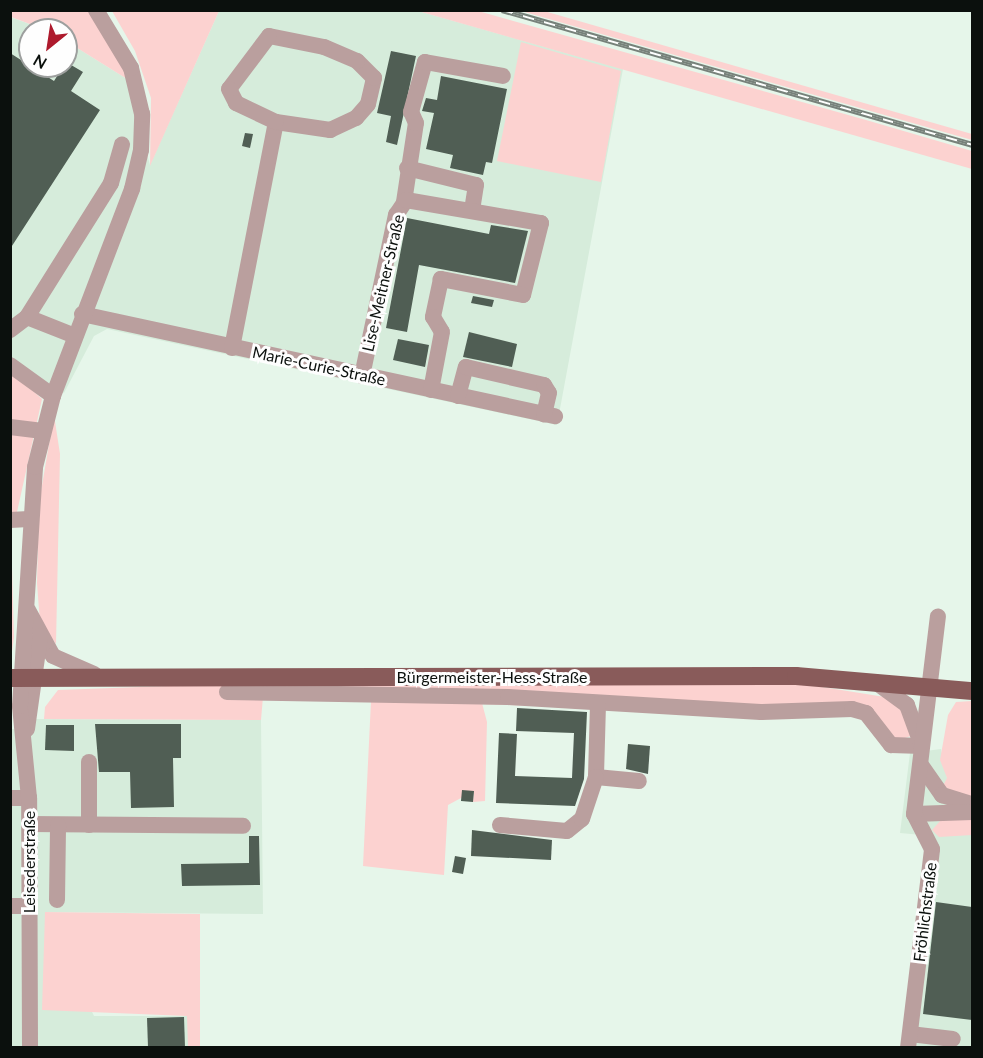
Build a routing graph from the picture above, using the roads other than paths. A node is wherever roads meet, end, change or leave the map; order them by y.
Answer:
1 (96, 10) edge
2 (503, 76) dead end
3 (276, 122) junction
4 (122, 145) dead end
5 (407, 168) junction
6 (404, 202) junction
7 (478, 210) junction
8 (82, 314) junction
9 (27, 317) junction
10 (10, 330) edge
11 (75, 336) junction
12 (232, 348) junction
13 (10, 365) edge
14 (362, 376) junction
15 (431, 390) junction
16 (53, 396) junction
17 (458, 396) junction
18 (10, 427) edge
19 (43, 431) junction
20 (29, 519) junction
21 (10, 520) edge
22 (28, 610) junction
23 (938, 616) dead end
24 (40, 635) junction
25 (108, 677) junction
26 (23, 678) edge
27 (872, 680) junction
28 (931, 686) junction
29 (227, 692) dead end
30 (972, 692) edge
31 (15, 702) edge
32 (598, 704) junction
33 (26, 733) junction
34 (922, 746) junction
35 (89, 762) dead end
36 (921, 765) junction
37 (596, 777) junction
38 (639, 781) dead end
39 (10, 798) edge
40 (29, 798) junction
41 (972, 804) edge
42 (972, 813) edge
43 (914, 814) junction
44 (29, 824) junction
45 (58, 825) junction
46 (89, 825) junction
47 (500, 825) dead end
48 (243, 826) dead end
49 (57, 900) dead end
50 (10, 906) edge
51 (29, 906) junction
52 (952, 1039) dead end
53 (909, 1041) edge
54 (30, 1047) edge

1 - 8 street
2 - 5 street
3 - 3 street
3 - 12 street
4 - 9 street
5 - 6 street
5 - 7 street
6 - 7 street, Lise-Meitner-Straße
6 - 14 street, Lise-Meitner-Straße
7 - 15 street, Lise-Meitner-Straße
8 - 11 street
8 - 12 street, Marie-Curie-Straße
9 - 10 street
9 - 11 street
11 - 16 street
12 - 14 street, Marie-Curie-Straße
13 - 16 street
14 - 15 street, Marie-Curie-Straße
15 - 17 street, Marie-Curie-Straße
16 - 19 street
17 - 17 street, Marie-Curie-Straße
18 - 19 street
19 - 20 street
20 - 21 street
20 - 22 street
22 - 24 street
22 - 26 street
23 - 28 street
24 - 25 street
24 - 26 street
25 - 26 main road, Bürgermeister-Hess-Straße
25 - 27 main road, Bürgermeister-Hess-Straße
26 - 31 street, Leisederstraße
26 - 33 street
27 - 28 main road, Bürgermeister-Hess-Straße
27 - 34 street
28 - 30 main road, Bürgermeister-Hess-Straße
28 - 34 street
29 - 32 street
31 - 33 street, Leisederstraße
32 - 34 street
32 - 37 street
33 - 40 street, Leisederstraße
34 - 36 street
35 - 46 street
36 - 41 street
36 - 43 street
37 - 38 street
37 - 47 street
39 - 40 street
40 - 44 street, Leisederstraße
42 - 43 street
43 - 53 street, Fröhlichstraße
44 - 45 street
44 - 51 street, Leisederstraße
45 - 46 street
45 - 49 street
46 - 48 street
50 - 51 street
51 - 54 street, Leisederstraße
52 - 53 street

